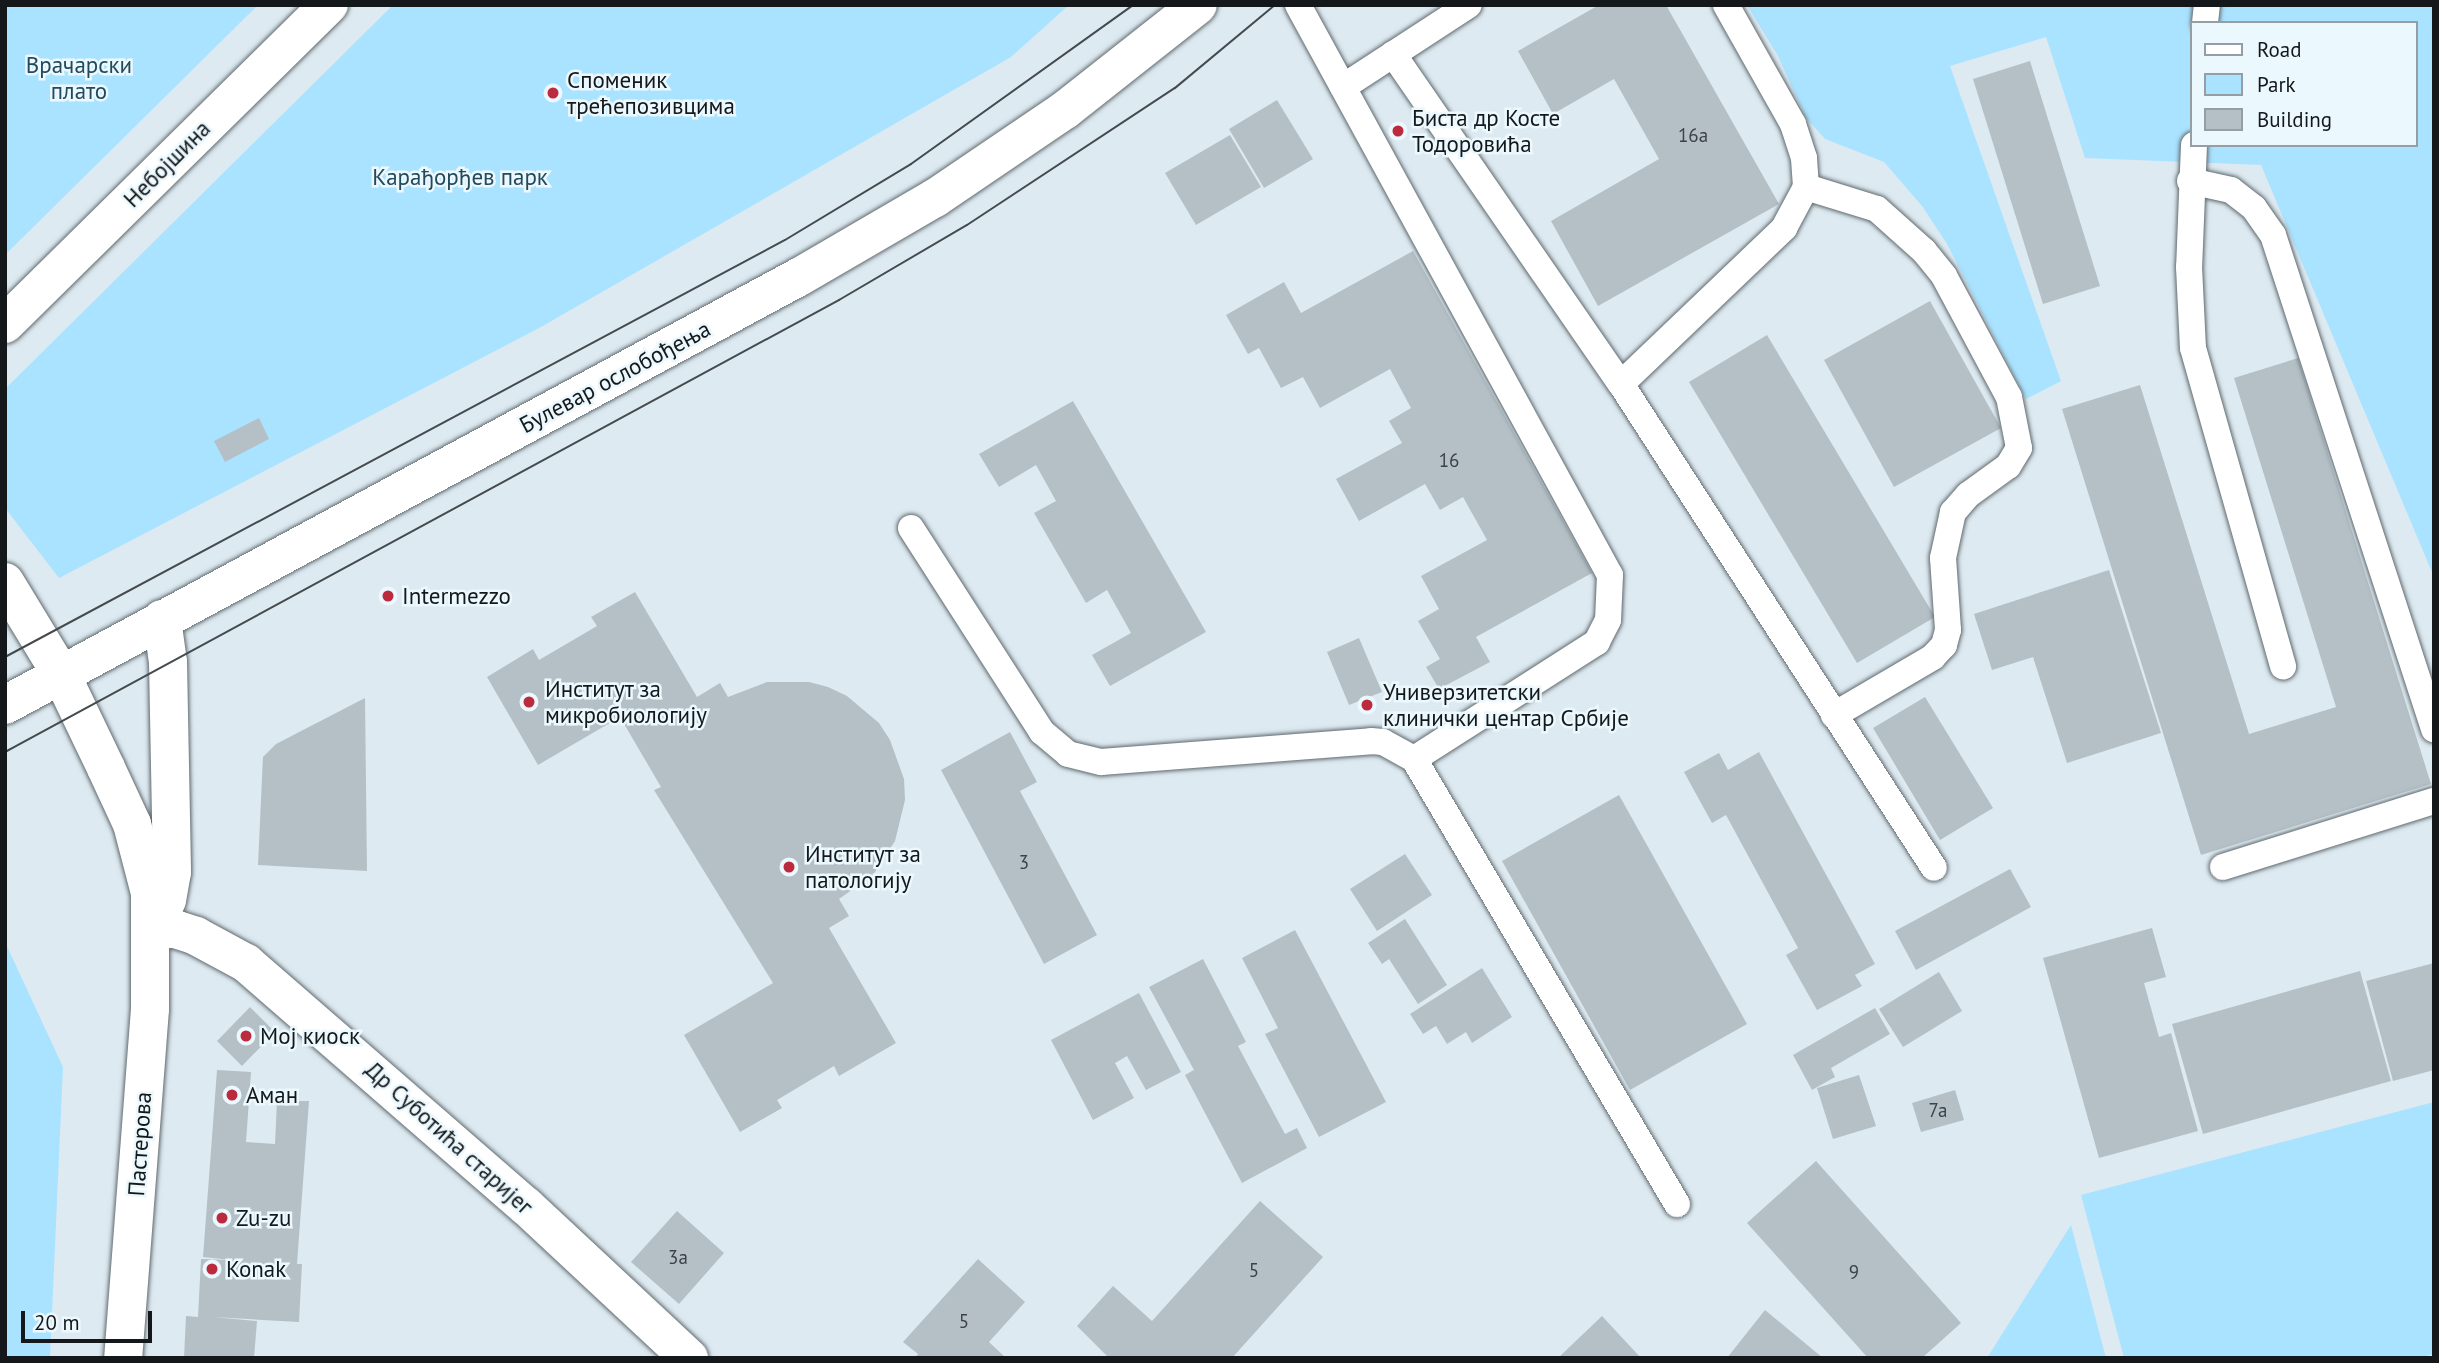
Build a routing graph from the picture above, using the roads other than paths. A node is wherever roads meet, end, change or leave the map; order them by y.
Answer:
1 (1198, 5) edge
2 (1298, 5) edge
3 (1469, 5) edge
4 (1726, 5) edge
5 (319, 9) edge
6 (1393, 54) junction
7 (1343, 88) junction
8 (2194, 147) edge
9 (2190, 181) junction
10 (1806, 187) junction
11 (5, 324) edge
12 (1621, 384) junction
13 (911, 528) dead end
14 (5, 582) edge
15 (162, 619) junction
16 (2283, 667) dead end
17 (61, 674) junction
18 (5, 705) edge
19 (1834, 715) junction
20 (2434, 729) edge
21 (1413, 759) junction
22 (2434, 801) edge
23 (2223, 867) dead end
24 (1934, 868) dead end
25 (153, 930) junction
26 (1676, 1204) dead end
27 (123, 1358) edge
28 (689, 1358) edge

1 - 15 street, Булевар ослобођења
2 - 7 lane
3 - 6 lane
4 - 10 lane
5 - 11 street, Небојшина
6 - 7 lane
6 - 12 lane
7 - 21 lane
8 - 9 lane
9 - 16 lane
9 - 20 lane
10 - 12 lane
10 - 19 lane
12 - 19 lane
13 - 21 lane
14 - 17 street, Пастерова
15 - 17 street, Булевар ослобођења
15 - 25 street, Пастерова
17 - 18 street, Булевар ослобођења
17 - 25 street, Пастерова
19 - 24 lane
21 - 26 lane
22 - 23 lane
25 - 27 street, Пастерова
25 - 28 street, Др Суботића старијег

